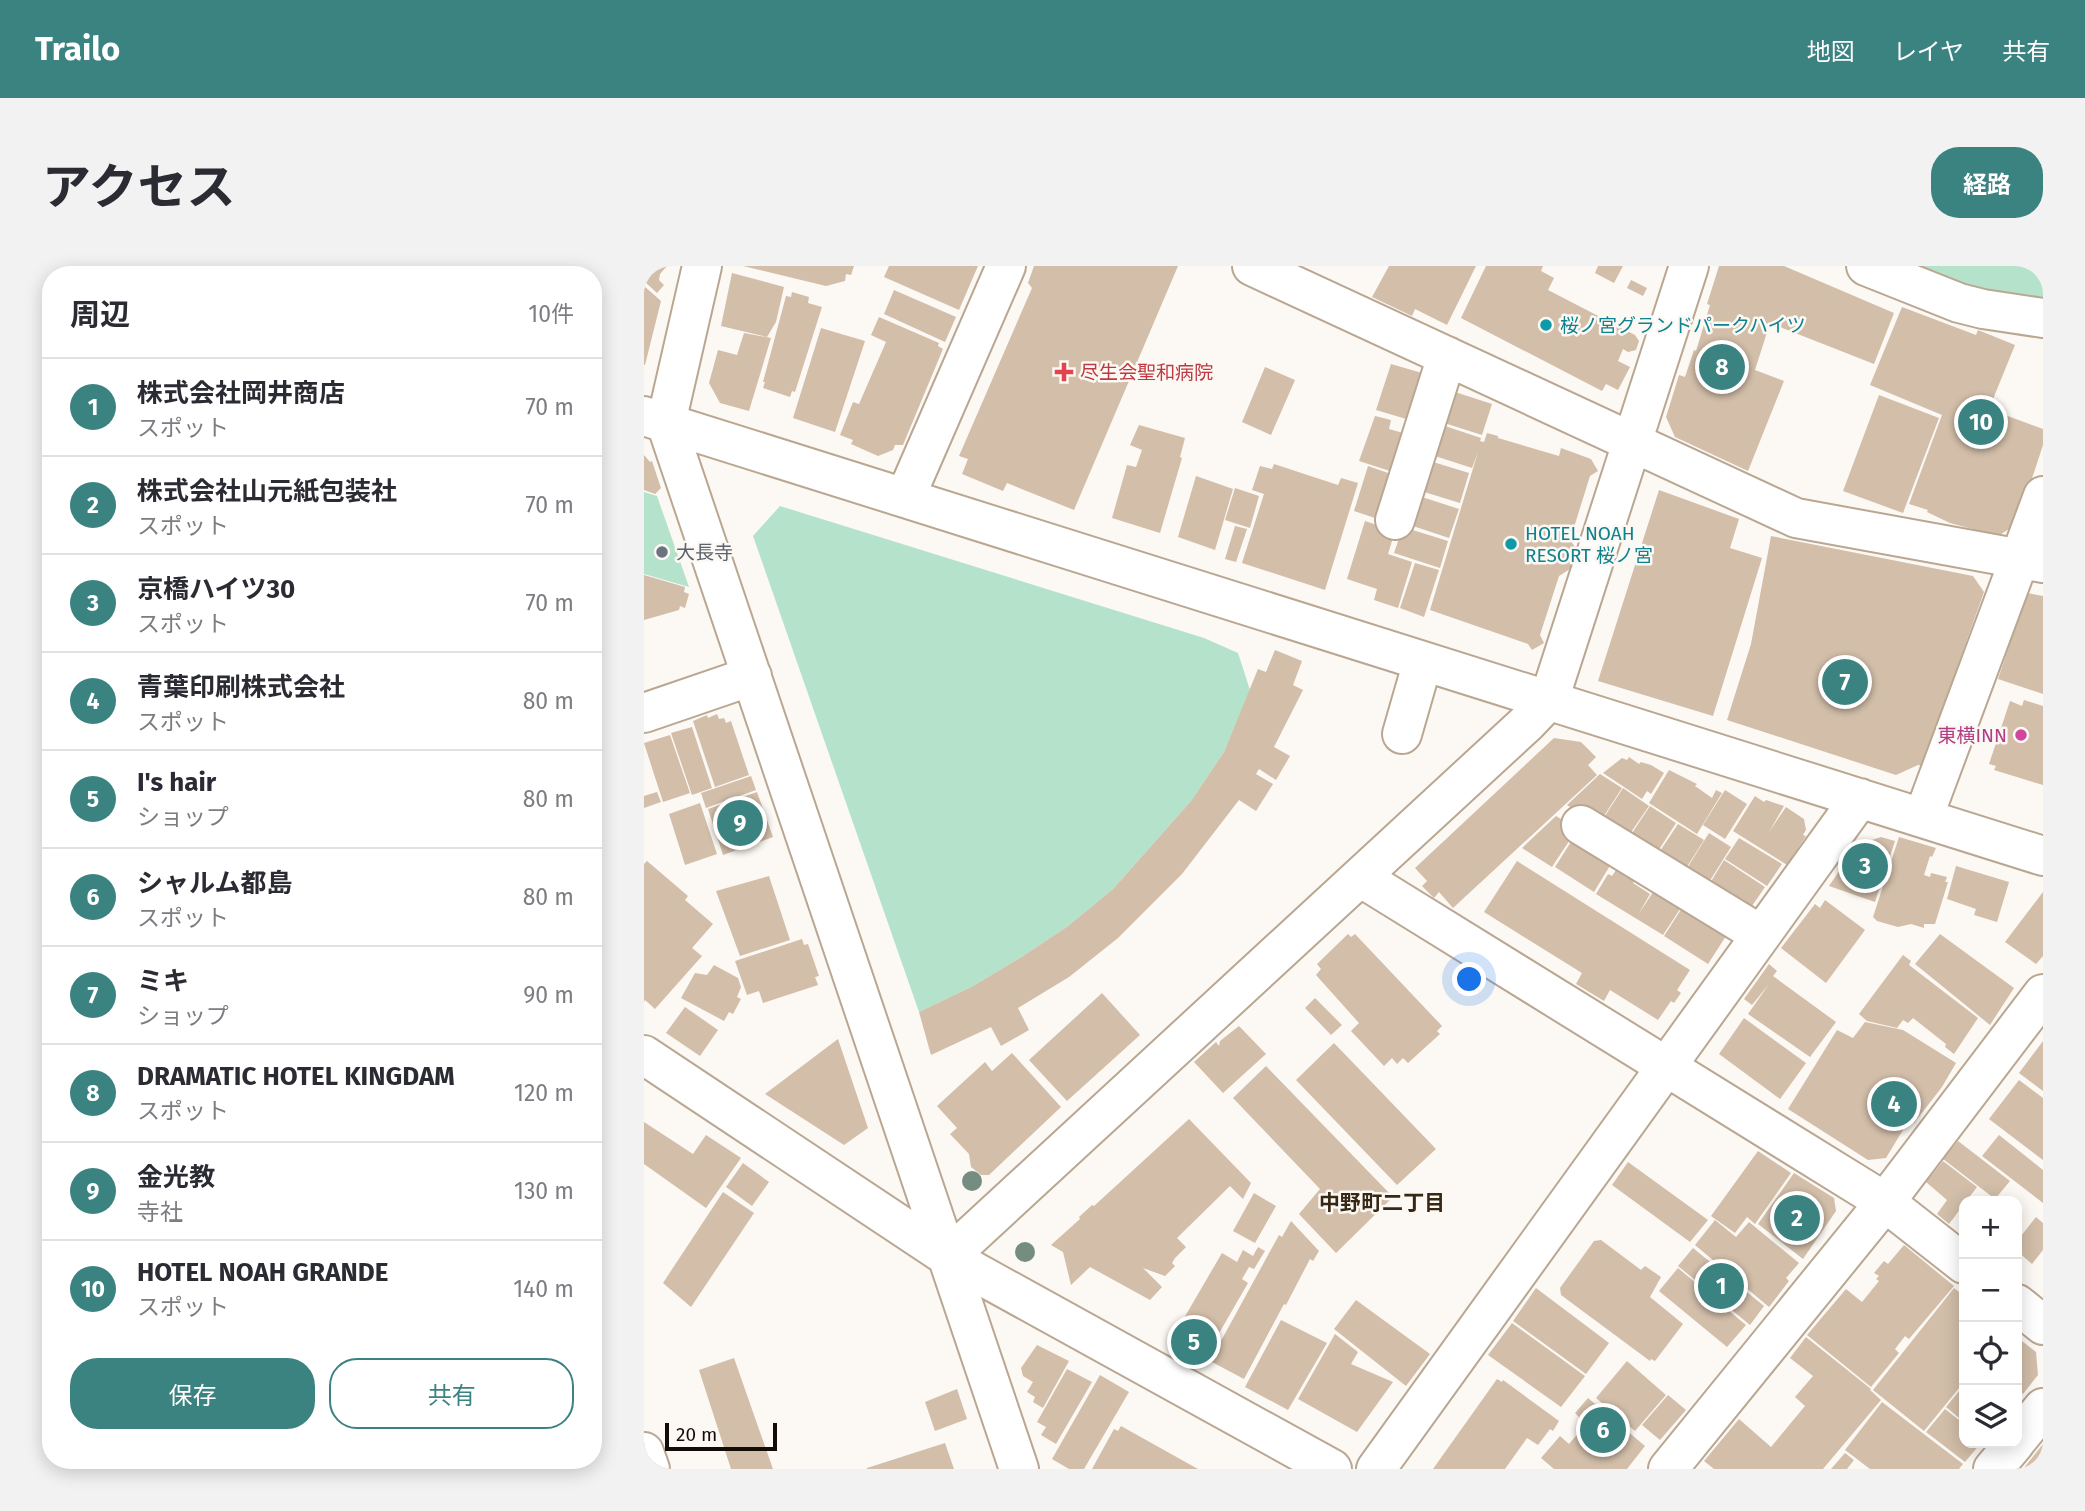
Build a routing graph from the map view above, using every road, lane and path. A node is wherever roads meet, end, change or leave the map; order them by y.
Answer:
1 (702, 266) edge
2 (1006, 266) edge
3 (1252, 266) edge
4 (1689, 266) edge
5 (1866, 266) edge
6 (2043, 318) edge
7 (1447, 356) junction
8 (655, 419) edge
9 (1633, 443) junction
10 (2043, 496) edge
11 (905, 498) junction
12 (1395, 520) dead end
13 (2031, 561) edge
14 (1423, 661) junction
15 (752, 676) junction
16 (1549, 700) junction
17 (644, 713) edge
18 (1402, 734) dead end
19 (1860, 798) junction
20 (1923, 818) junction
21 (1581, 825) dead end
22 (2043, 856) edge
23 (1360, 877) junction
24 (1760, 935) junction
25 (2043, 994) edge
26 (644, 1055) edge
27 (1666, 1066) junction
28 (1885, 1202) junction
29 (948, 1257) junction
30 (1959, 1260) edge
31 (2022, 1308) edge
32 (2043, 1325) edge
33 (2043, 1408) edge
34 (2022, 1434) edge
35 (2010, 1448) edge
36 (644, 1452) edge
37 (650, 1469) edge
38 (1019, 1469) edge
39 (1332, 1469) edge
40 (1376, 1469) edge
41 (1668, 1469) edge
42 (1993, 1469) edge

1 - 8 street
2 - 11 street
3 - 7 street
4 - 9 street
5 - 6 street
7 - 9 street
7 - 12 street
8 - 11 street
8 - 15 street
9 - 13 street
9 - 16 street
10 - 13 street
11 - 14 street
13 - 20 street
14 - 16 street
14 - 18 street
15 - 17 street
15 - 29 street
16 - 19 street
16 - 23 street
19 - 20 street
19 - 24 street
20 - 22 street
21 - 24 street
23 - 27 street
23 - 29 street
24 - 27 street
25 - 28 street
26 - 29 street
27 - 28 street
27 - 40 street
28 - 30 street
28 - 41 street
29 - 38 street
29 - 39 street
31 - 32 street
33 - 34 street
35 - 42 street
36 - 37 street

